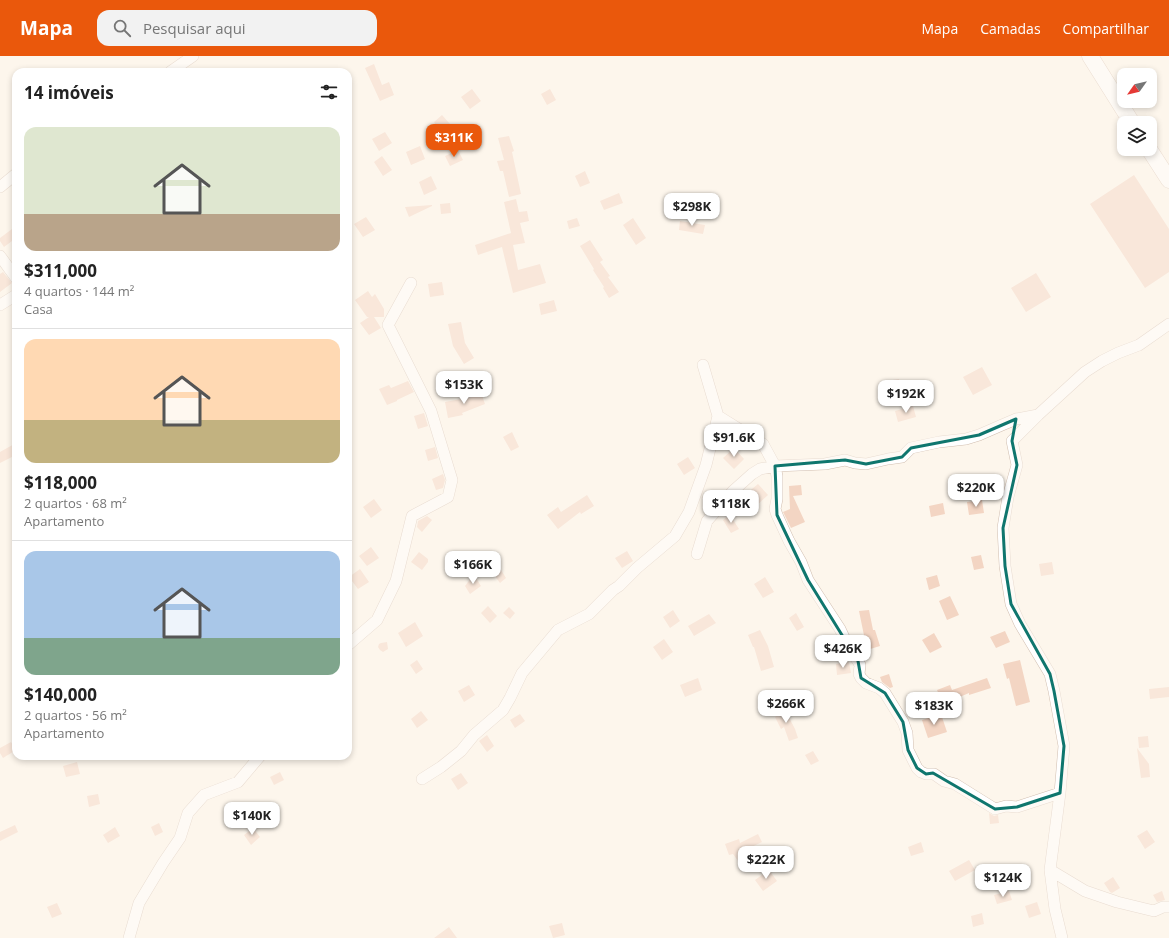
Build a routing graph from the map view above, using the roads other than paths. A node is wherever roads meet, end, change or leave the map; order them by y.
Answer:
1 (193, 56) edge
2 (1090, 56) edge
3 (176, 68) edge
4 (1128, 116) edge
5 (1153, 156) edge
6 (12, 177) edge
7 (1169, 180) edge
8 (0, 187) edge
9 (0, 256) edge
10 (12, 272) edge
11 (411, 283) dead end
12 (12, 298) edge
13 (0, 305) edge
14 (1169, 324) edge
15 (703, 364) dead end
16 (1038, 415) junction
17 (718, 416) junction
18 (1016, 420) junction
19 (1012, 441) junction
20 (776, 466) junction
21 (697, 554) dead end
22 (352, 642) edge
23 (257, 760) edge
24 (422, 779) dead end
25 (1060, 793) junction
26 (1050, 870) junction
27 (1169, 907) edge
28 (129, 938) edge
29 (1062, 938) edge

1 - 3 street
2 - 4 street
5 - 7 street
6 - 8 street
9 - 10 street
11 - 22 street
12 - 13 street
14 - 16 street
15 - 17 street
16 - 18 street
16 - 19 street
17 - 20 street
17 - 24 street
18 - 19 street
18 - 20 street
19 - 25 street
20 - 21 street
20 - 25 street
23 - 28 street
25 - 26 street
26 - 27 street
26 - 29 street

